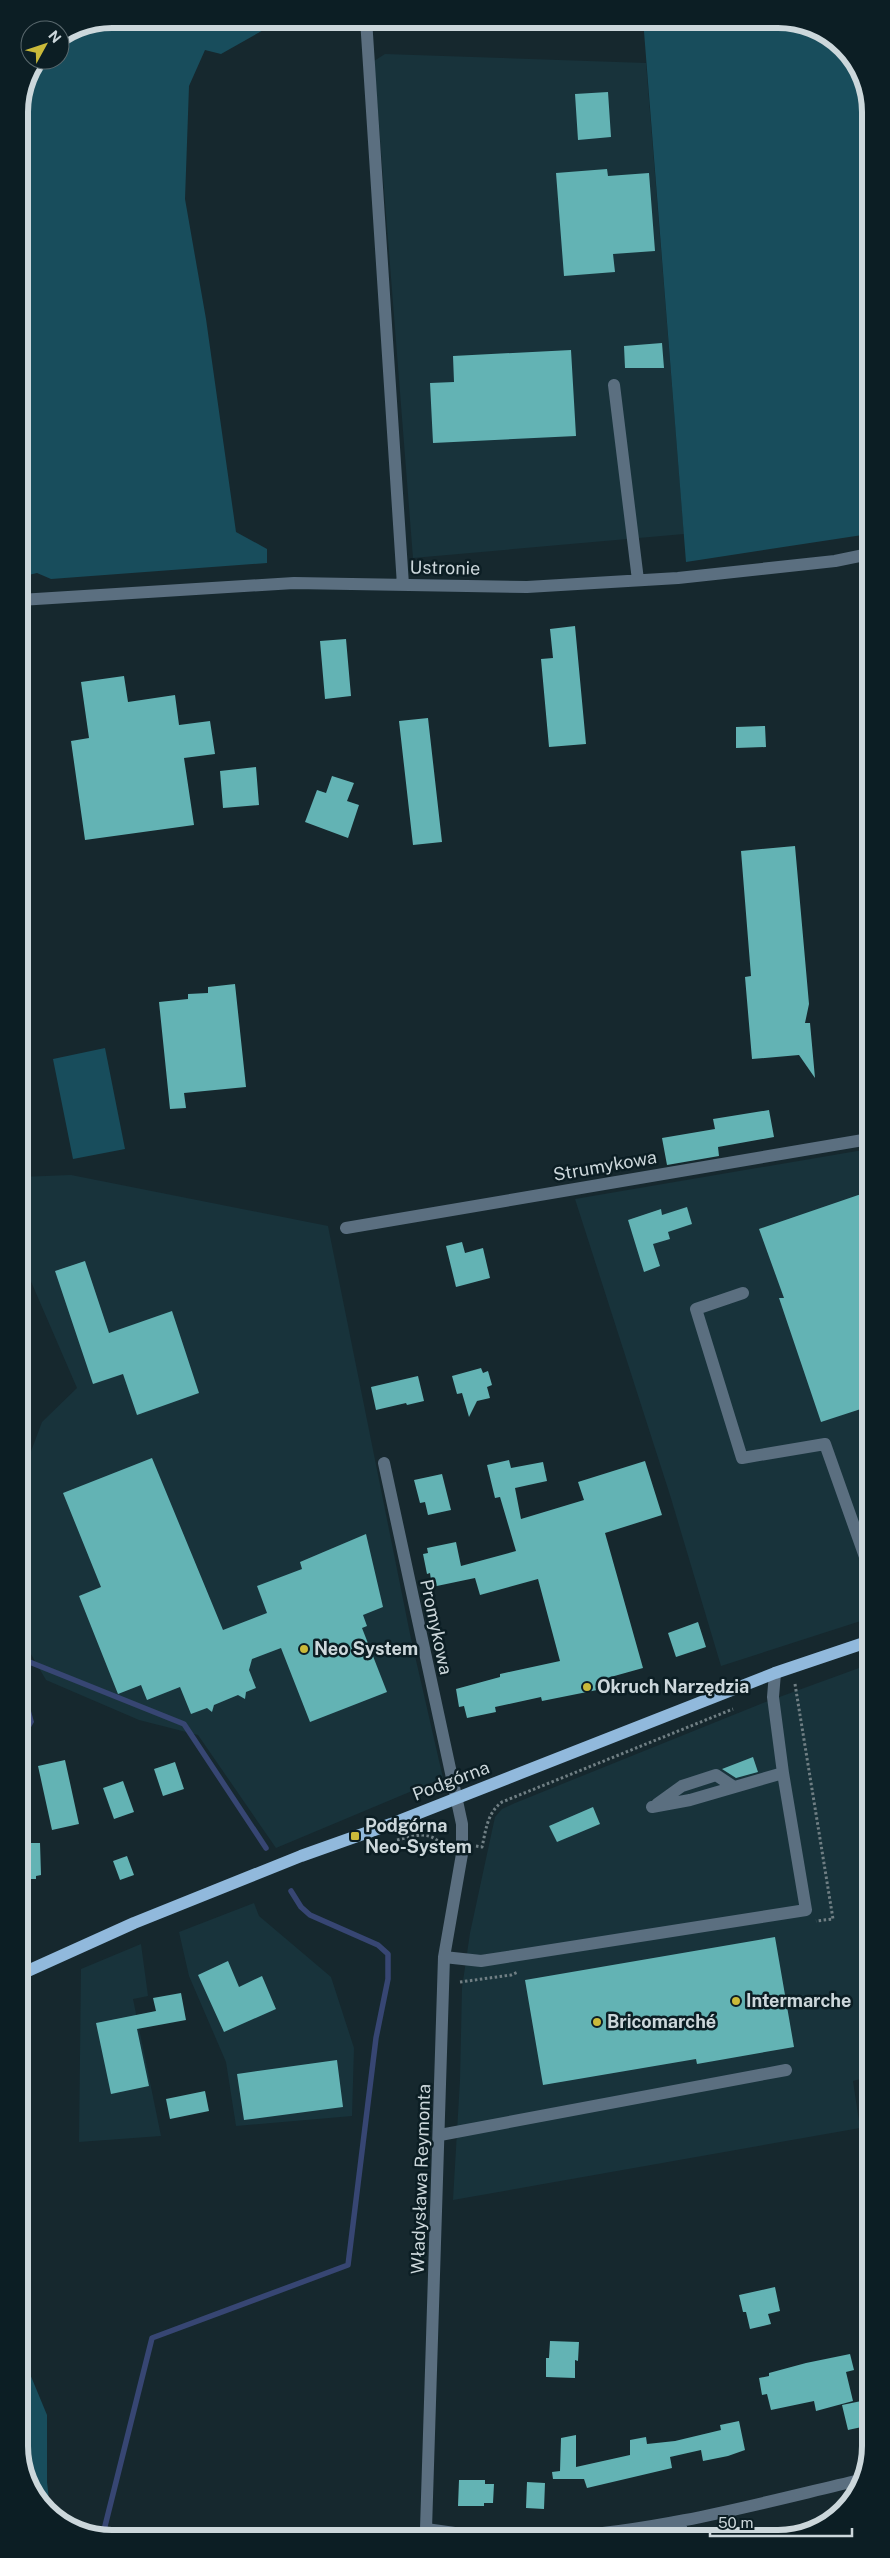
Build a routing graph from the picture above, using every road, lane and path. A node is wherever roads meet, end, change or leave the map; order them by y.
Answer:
1 (367, 28) edge
2 (614, 385) dead end
3 (862, 555) edge
4 (638, 580) junction
5 (403, 585) junction
6 (28, 600) edge
7 (862, 1140) edge
8 (346, 1228) dead end
9 (743, 1293) dead end
10 (384, 1463) dead end
11 (862, 1548) edge
12 (862, 1644) edge
13 (775, 1673) junction
14 (805, 1681) dead end
15 (795, 1684) junction
16 (774, 1692) junction
17 (738, 1706) dead end
18 (783, 1773) junction
19 (455, 1798) junction
20 (652, 1806) dead end
21 (395, 1840) dead end
22 (442, 1846) dead end
23 (482, 1847) dead end
24 (814, 1922) dead end
25 (444, 1957) junction
26 (28, 1970) edge
27 (519, 1971) dead end
28 (460, 1982) dead end
29 (786, 2070) dead end
30 (440, 2135) junction
31 (855, 2481) edge
32 (680, 2522) junction
33 (431, 2530) edge
34 (624, 2530) edge
35 (682, 2530) edge

1 - 5 street
2 - 4 street
3 - 4 street, Ustronie
4 - 5 street, Ustronie
5 - 6 street, Ustronie
7 - 8 street, Strumykowa
9 - 11 street
10 - 19 street, Promykowa
12 - 13 main road, Podgórna
13 - 16 street
13 - 19 main road, Podgórna
14 - 15 path
15 - 16 path
15 - 24 path
16 - 18 street
17 - 23 path
18 - 20 street
18 - 25 street
19 - 25 street, Władysława Reymonta
19 - 26 main road, Podgórna
21 - 22 path
25 - 30 street, Władysława Reymonta
27 - 28 path
29 - 30 street
30 - 33 street, Władysława Reymonta
31 - 32 street
32 - 34 street
32 - 35 street

